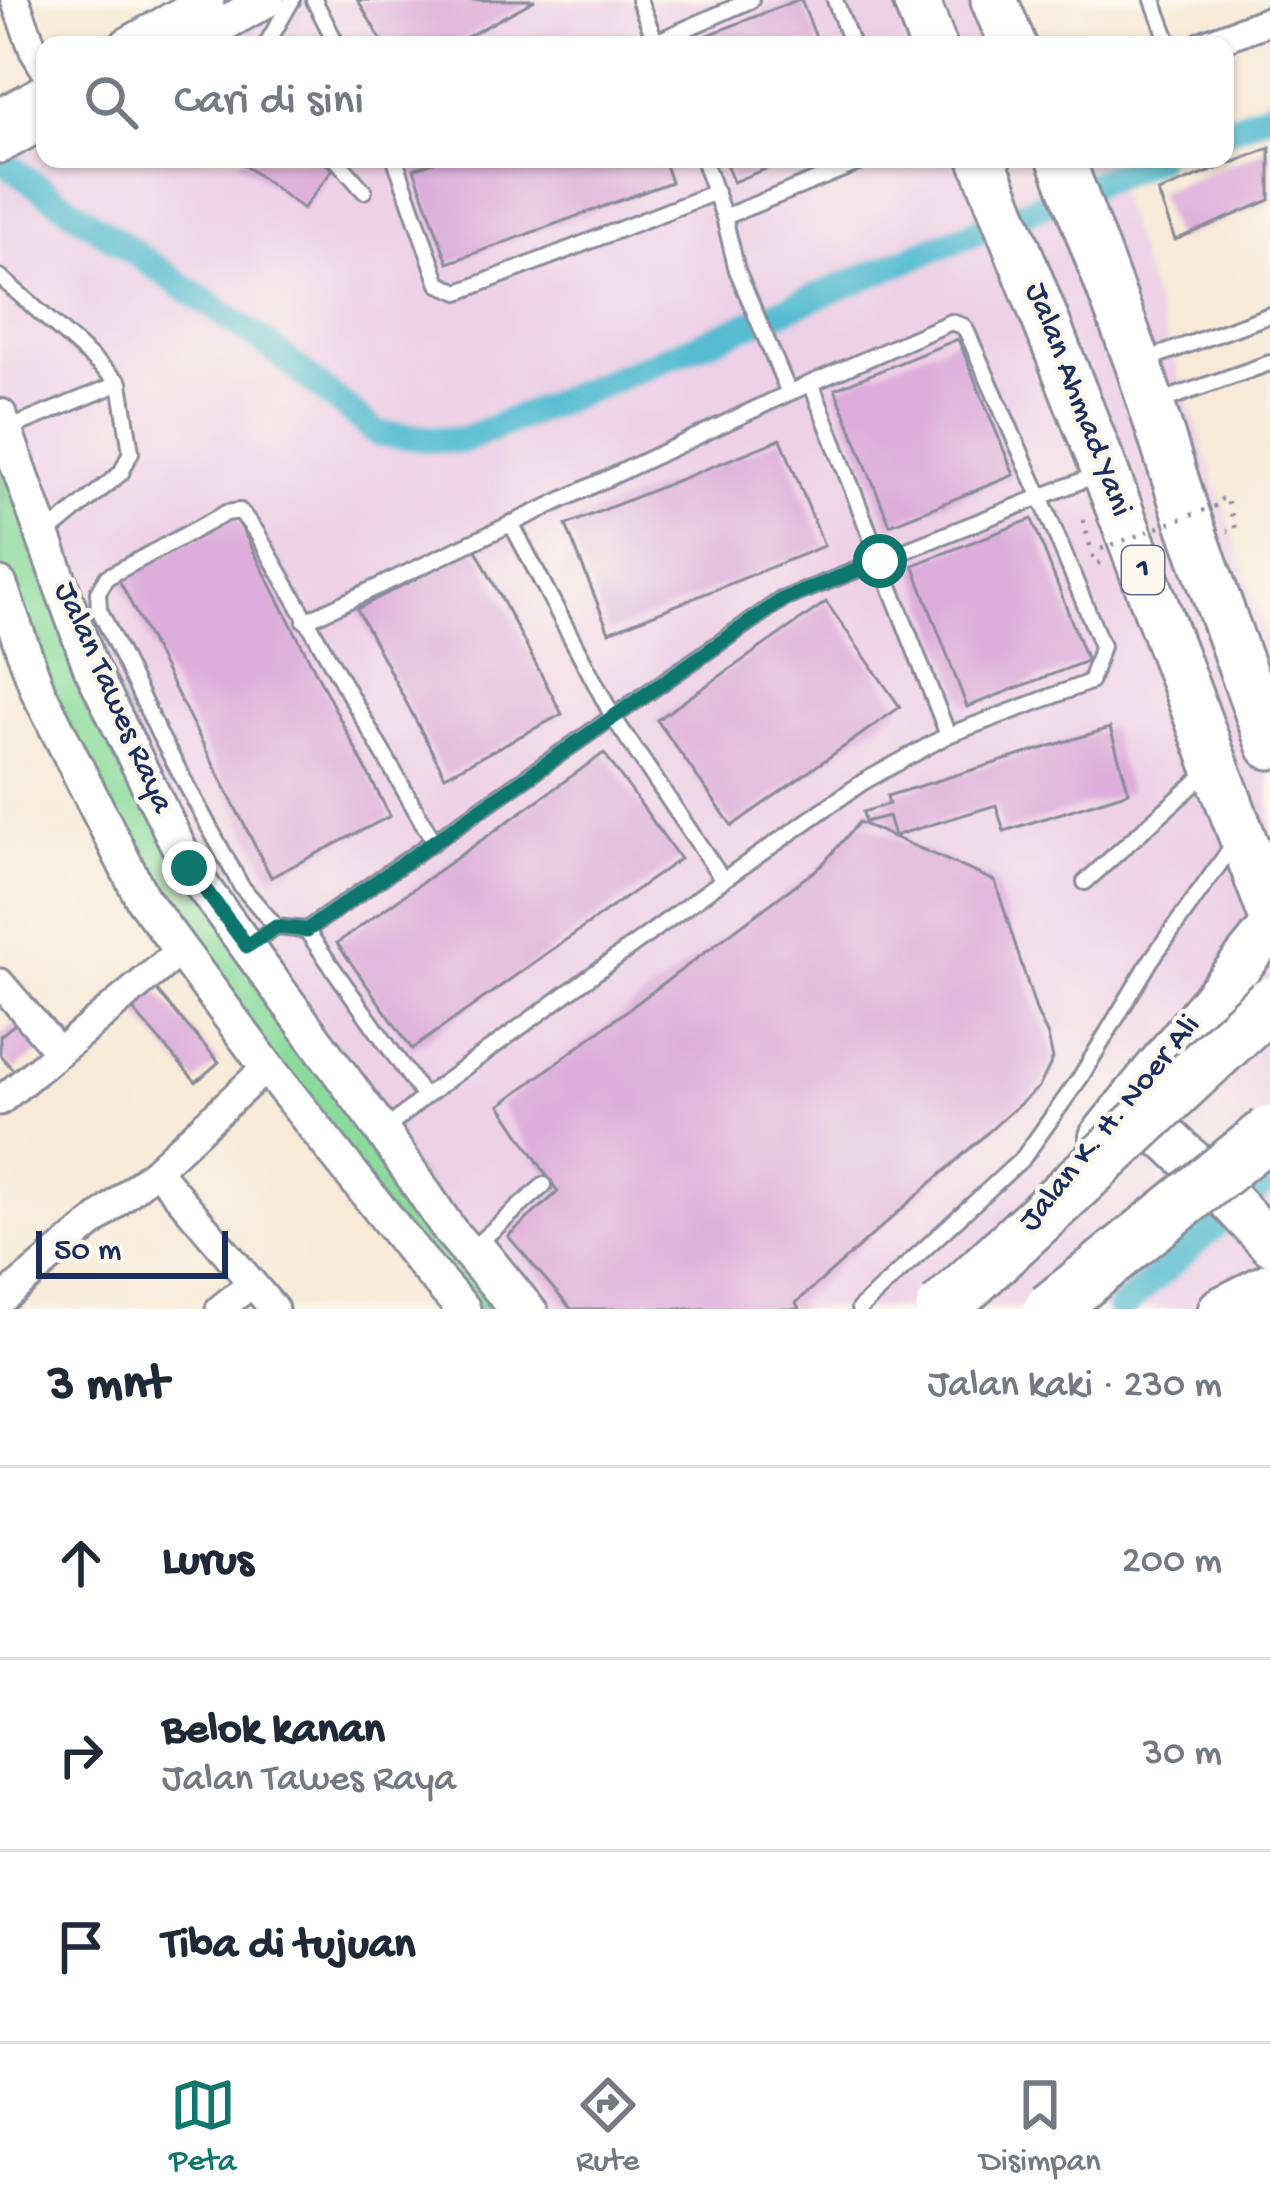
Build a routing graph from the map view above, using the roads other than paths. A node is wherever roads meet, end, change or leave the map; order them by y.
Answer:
1 (15, 0) edge
2 (267, 0) edge
3 (292, 0) edge
4 (314, 0) edge
5 (639, 0) edge
6 (751, 0) edge
7 (835, 0) edge
8 (916, 0) edge
9 (994, 0) edge
10 (1153, 0) edge
11 (199, 2) edge
12 (0, 18) edge
13 (1270, 20) edge
14 (142, 36) edge
15 (201, 36) edge
16 (271, 36) edge
17 (332, 36) edge
18 (651, 36) edge
19 (672, 36) edge
20 (849, 36) edge
21 (930, 36) edge
22 (1009, 36) edge
23 (1167, 36) edge
24 (1228, 36) edge
25 (36, 52) edge
26 (36, 57) edge
27 (36, 103) edge
28 (17, 129) edge
29 (344, 168) edge
30 (398, 168) edge
31 (707, 168) edge
32 (846, 168) edge
33 (986, 168) edge
34 (1063, 168) edge
35 (364, 191) dead end
36 (716, 192) junction
37 (724, 217) junction
38 (0, 277) edge
39 (1270, 315) edge
40 (1270, 363) edge
41 (120, 383) junction
42 (811, 383) junction
43 (1145, 384) junction
44 (789, 393) junction
45 (2, 423) edge
46 (1105, 471) junction
47 (1041, 498) junction
48 (511, 523) junction
49 (43, 537) junction
50 (880, 561) junction
51 (0, 585) edge
52 (305, 622) junction
53 (90, 665) junction
54 (38, 691) junction
55 (613, 717) junction
56 (948, 735) junction
57 (1270, 746) edge
58 (1215, 765) junction
59 (1240, 834) junction
60 (434, 842) junction
61 (189, 868) junction
62 (723, 880) junction
63 (1085, 882) dead end
64 (142, 898) junction
65 (1270, 911) edge
66 (276, 927) junction
67 (1270, 928) edge
68 (307, 930) junction
69 (247, 946) junction
70 (180, 951) junction
71 (0, 983) edge
72 (1270, 1003) edge
73 (59, 1052) junction
74 (267, 1067) junction
75 (424, 1096) junction
76 (0, 1101) edge
77 (1120, 1113) junction
78 (383, 1132) junction
79 (1270, 1132) edge
80 (156, 1170) junction
81 (544, 1185) dead end
82 (467, 1240) junction
83 (1270, 1243) edge
84 (420, 1260) junction
85 (252, 1283) junction
86 (1270, 1284) edge
87 (0, 1301) edge
88 (220, 1309) edge
89 (274, 1309) edge
90 (463, 1309) edge
91 (517, 1309) edge
92 (540, 1309) edge
93 (859, 1309) edge
94 (942, 1309) edge
95 (1050, 1309) edge
96 (1220, 1309) edge

1 - 25 street
2 - 15 street
3 - 16 lane
4 - 17 lane
5 - 18 lane
6 - 19 lane
7 - 20 lane
8 - 21 highway
9 - 22 highway
10 - 23 lane
11 - 14 street
12 - 26 street
13 - 24 street
27 - 28 street
29 - 35 lane
30 - 36 lane
31 - 36 lane
32 - 37 lane
33 - 46 highway, Jalan Ahmad Yani / 1
34 - 43 highway, Jalan Ahmad Yani / 1
36 - 37 lane
37 - 44 lane
38 - 41 lane
39 - 43 lane
40 - 43 lane
41 - 45 lane
41 - 49 lane
42 - 44 lane
42 - 47 lane
42 - 50 lane
43 - 57 highway, Jalan Ahmad Yani / 1
44 - 48 lane
45 - 49 street, Jalan Tawes Raya
46 - 47 lane
46 - 58 highway, Jalan Ahmad Yani / 1
47 - 50 lane
47 - 56 lane
48 - 52 lane
48 - 55 lane
49 - 53 street, Jalan Tawes Raya
50 - 55 lane
50 - 56 lane
51 - 54 street, Jalan Tawes Raya
52 - 60 lane
52 - 66 lane
53 - 54 street
53 - 61 street, Jalan Tawes Raya
54 - 64 street, Jalan Tawes Raya
55 - 60 lane
55 - 62 lane
56 - 62 lane
58 - 59 highway, Jalan Ahmad Yani / 1
58 - 63 lane
59 - 65 highway, Jalan Ahmad Yani / 1
59 - 93 lane
60 - 68 lane
61 - 64 street
61 - 69 street, Jalan Tawes Raya
62 - 75 lane
64 - 70 street, Jalan Tawes Raya
66 - 68 lane
66 - 69 lane
67 - 77 main road, Jalan K. H. Noer Ali
68 - 75 lane
69 - 78 street, Jalan Tawes Raya
70 - 73 street
70 - 74 street, Jalan Tawes Raya
71 - 73 street
72 - 94 highway, bridge
73 - 76 street
74 - 80 street
74 - 84 street, Jalan Tawes Raya
75 - 78 lane
77 - 83 main road
77 - 94 main road, Jalan K. H. Noer Ali
78 - 82 street, Jalan Tawes Raya
79 - 95 highway, bridge
80 - 85 street
80 - 87 street
81 - 82 lane
82 - 84 street
82 - 91 street, Jalan Tawes Raya
82 - 92 lane
84 - 90 street, Jalan Tawes Raya
85 - 88 street
85 - 89 street
86 - 96 main road

